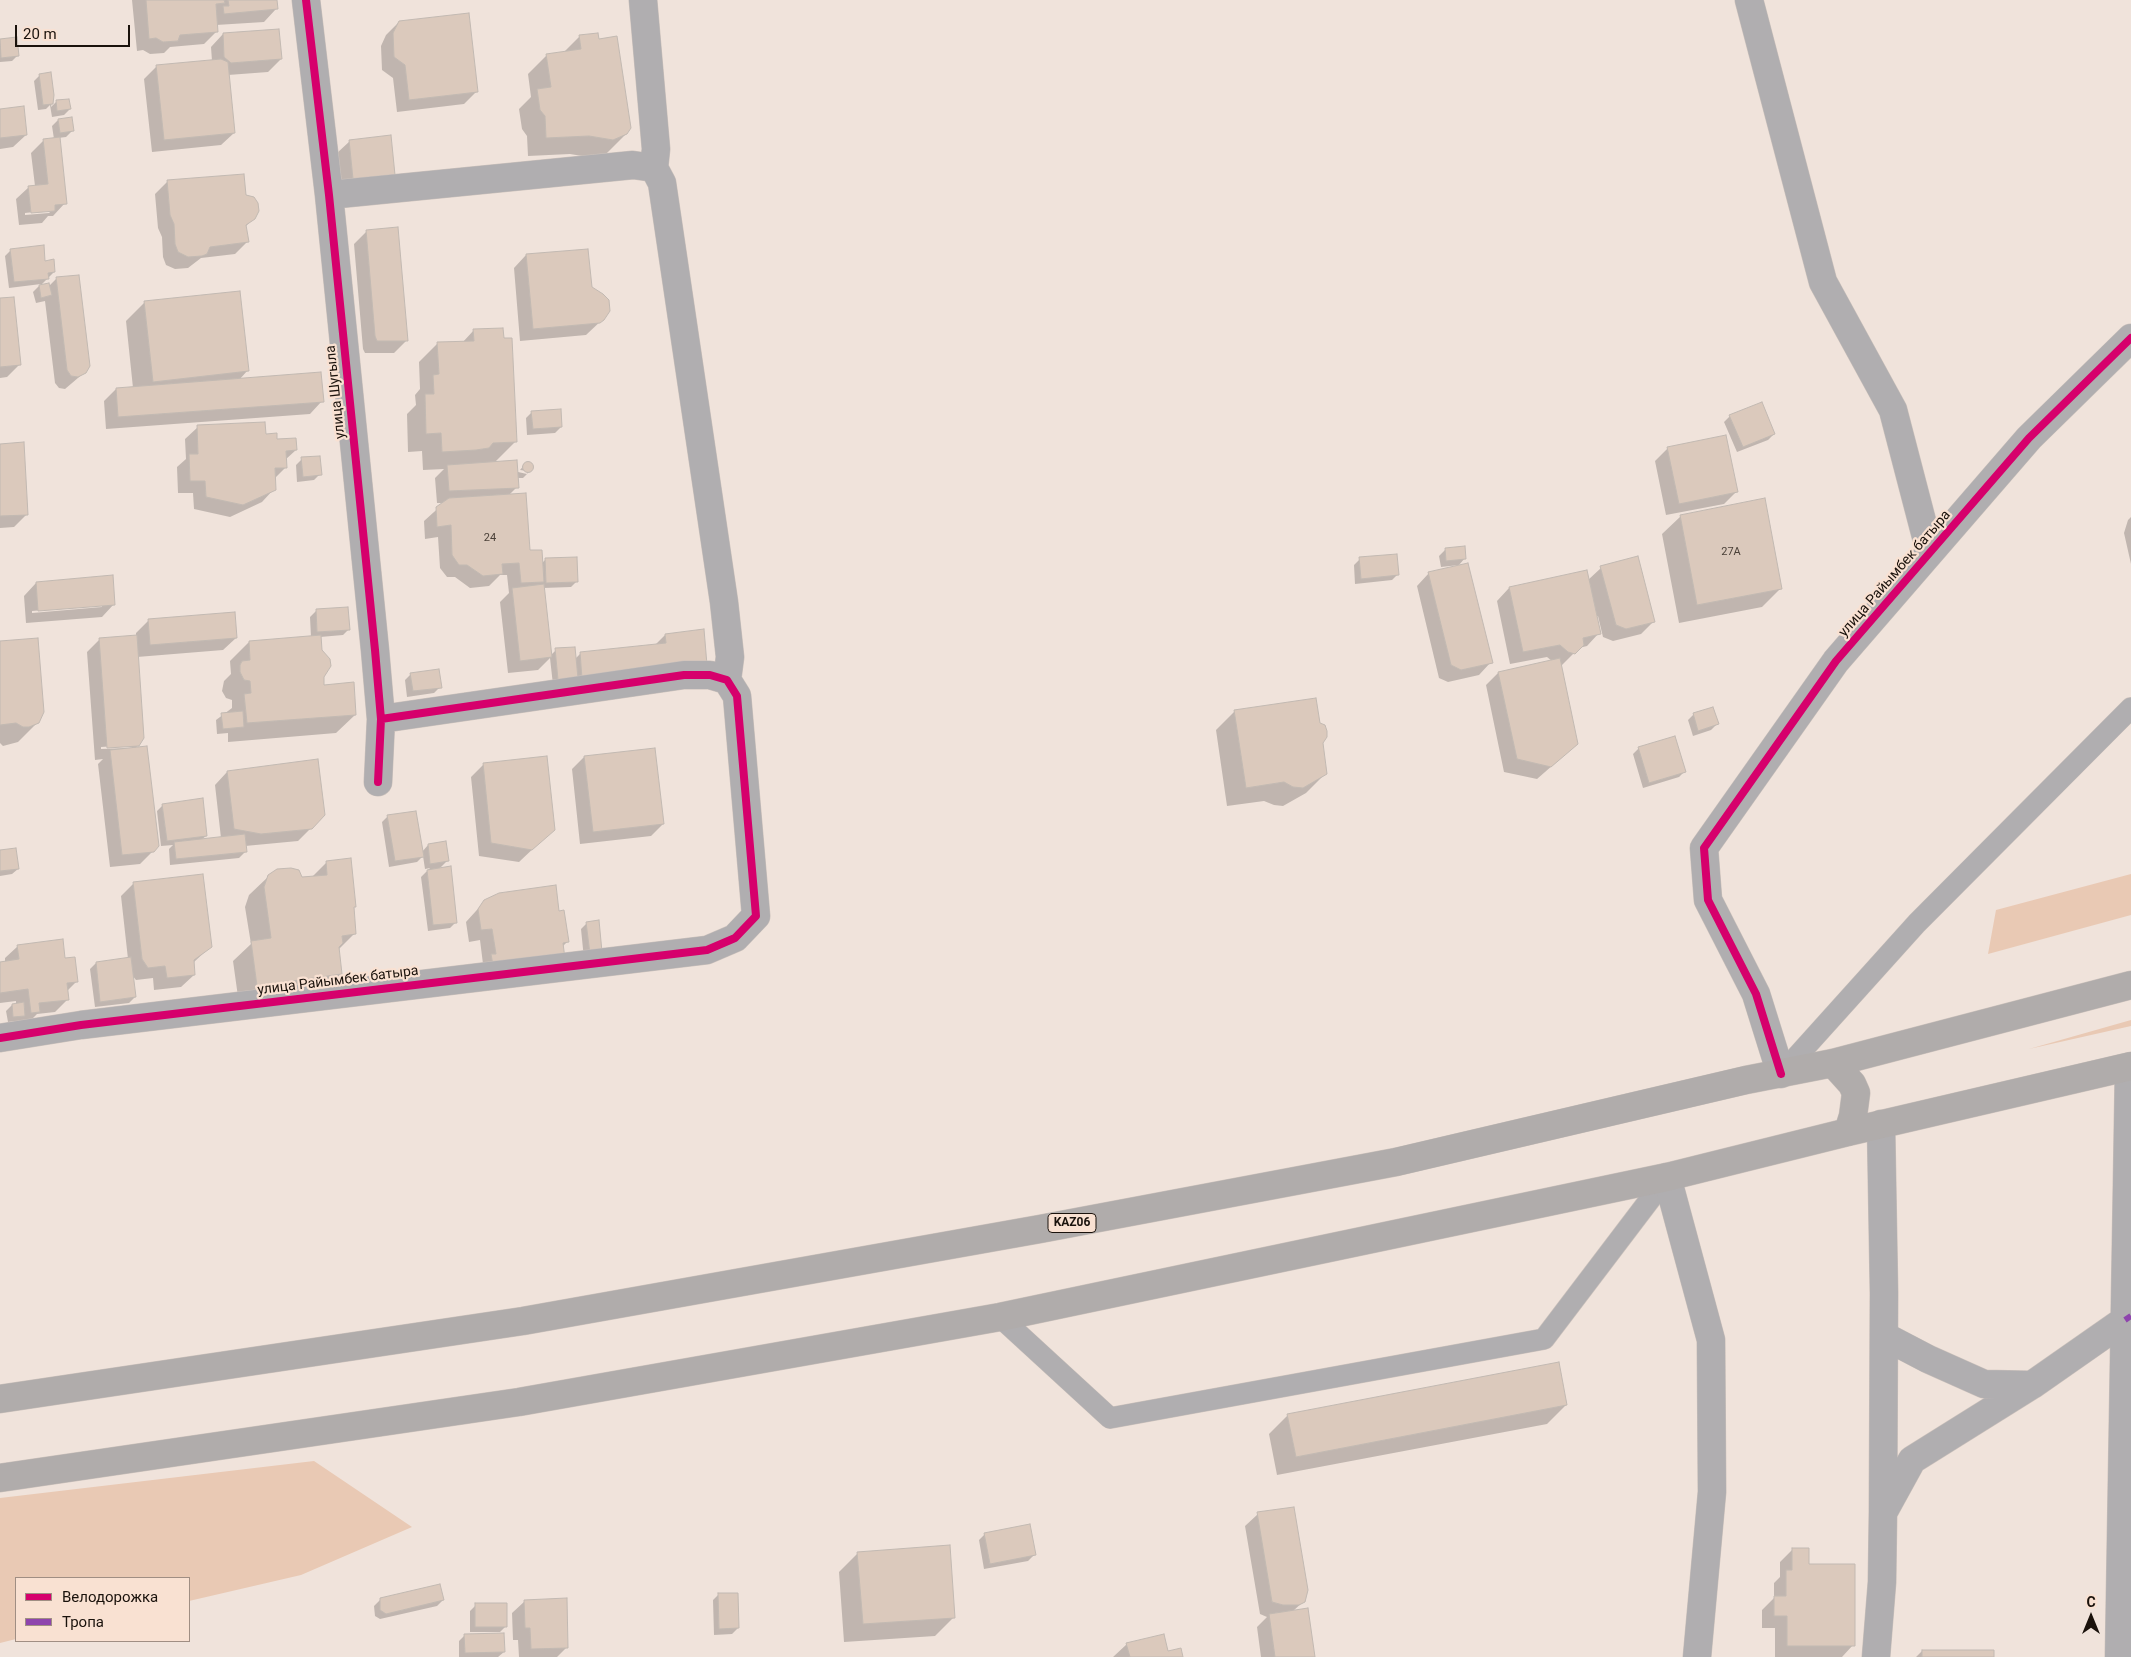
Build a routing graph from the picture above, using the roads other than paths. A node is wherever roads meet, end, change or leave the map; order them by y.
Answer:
1 (306, 0) edge
2 (643, 0) edge
3 (1749, 0) edge
4 (654, 168) junction
5 (329, 195) junction
6 (2131, 338) edge
7 (1930, 552) junction
8 (727, 680) junction
9 (2131, 708) edge
10 (381, 719) junction
11 (378, 782) dead end
12 (2131, 985) edge
13 (0, 1038) edge
14 (1832, 1063) junction
15 (2130, 1067) edge
16 (1781, 1074) junction
17 (1881, 1124) junction
18 (1848, 1132) junction
19 (1667, 1177) junction
20 (1000, 1317) junction
21 (2125, 1320) junction
22 (1884, 1336) junction
23 (2032, 1385) junction
24 (0, 1399) edge
25 (0, 1478) edge
26 (1883, 1512) junction
27 (1697, 1657) edge
28 (1876, 1657) edge
29 (2119, 1657) edge

1 - 5 street, улица Шугыла
2 - 4 street
3 - 7 street
4 - 5 street
4 - 8 street
5 - 10 street, улица Шугыла
6 - 7 street, улица Райымбек батыра
7 - 16 street, улица Райымбек батыра
8 - 10 street
8 - 13 street, улица Райымбек батыра
9 - 16 lane
10 - 11 street, улица Шугыла
12 - 14 highway, KАZ06
14 - 16 highway, KАZ06
14 - 18 highway
15 - 17 highway
15 - 21 street
16 - 24 highway, KАZ06
17 - 18 highway
17 - 22 street
18 - 19 highway
19 - 20 highway
19 - 20 lane
19 - 27 street
20 - 25 highway
21 - 23 street
21 - 29 street
22 - 23 street
22 - 26 street
23 - 26 street
26 - 28 street

